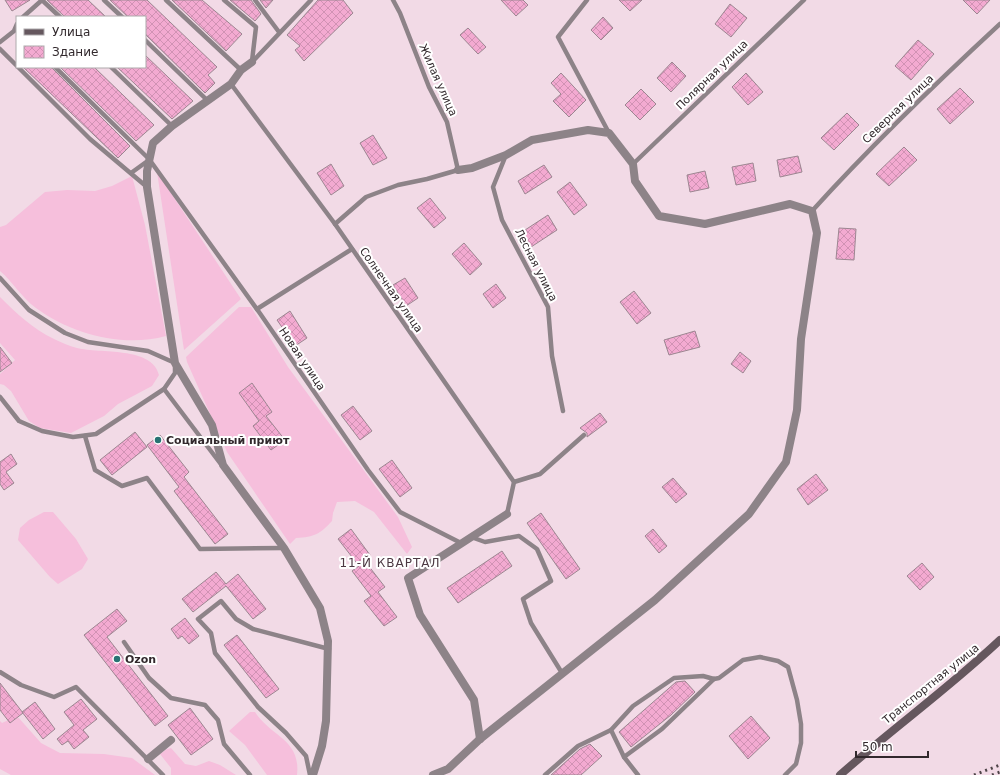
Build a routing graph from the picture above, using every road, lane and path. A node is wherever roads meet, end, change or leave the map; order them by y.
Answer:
1 (104, 0) edge
2 (166, 0) edge
3 (224, 0) edge
4 (255, 0) edge
5 (393, 0) edge
6 (587, 0) edge
7 (804, 0) edge
8 (308, 1) edge
9 (24, 16) edge
10 (59, 16) edge
11 (121, 16) edge
12 (1000, 24) edge
13 (15, 32) edge
14 (279, 32) junction
15 (146, 41) edge
16 (0, 42) edge
17 (0, 50) edge
18 (252, 62) junction
19 (16, 66) edge
20 (18, 68) edge
21 (56, 68) edge
22 (112, 68) edge
23 (241, 70) junction
24 (231, 84) junction
25 (207, 100) junction
26 (172, 126) junction
27 (609, 133) junction
28 (506, 155) junction
29 (149, 159) junction
30 (633, 164) junction
31 (458, 170) junction
32 (131, 173) junction
33 (147, 187) junction
34 (812, 211) junction
35 (335, 224) junction
36 (352, 249) junction
37 (0, 278) edge
38 (257, 309) junction
39 (175, 364) junction
40 (164, 390) junction
41 (0, 397) edge
42 (563, 411) dead end
43 (584, 435) dead end
44 (85, 436) junction
45 (222, 465) junction
46 (514, 482) junction
47 (507, 514) joint
48 (471, 537) junction
49 (461, 543) junction
50 (284, 548) junction
51 (1000, 640) edge
52 (124, 642) dead end
53 (329, 649) junction
54 (0, 672) edge
55 (562, 673) junction
56 (714, 679) junction
57 (611, 730) junction
58 (480, 739) junction
59 (171, 740) dead end
60 (624, 757) junction
61 (148, 759) junction
62 (163, 775) edge
63 (250, 775) edge
64 (311, 775) edge
65 (433, 775) edge
66 (546, 775) edge
67 (638, 775) edge
68 (785, 775) edge
69 (840, 775) edge

1 - 11 lane
2 - 23 lane
3 - 18 lane
4 - 14 lane
5 - 31 lane, Жилая улица
6 - 27 lane
7 - 30 lane, Полярная улица
8 - 14 lane
9 - 10 lane
12 - 34 lane, Северная улица
13 - 16 lane
14 - 18 lane
15 - 25 lane
17 - 19 lane
18 - 23 street
20 - 32 lane
21 - 29 lane, Новая улица
22 - 26 lane
23 - 24 street
24 - 25 street
24 - 35 lane, Солнечная улица
25 - 26 street
26 - 29 street
27 - 28 street
27 - 30 street
28 - 31 street
28 - 42 lane, Лесная улица
29 - 32 lane
29 - 33 street
29 - 38 lane, Новая улица
30 - 34 street
31 - 35 lane
32 - 33 lane
33 - 39 street
34 - 55 street
35 - 36 lane, Солнечная улица
36 - 38 lane
36 - 46 lane, Солнечная улица
37 - 39 lane
38 - 49 lane, Новая улица
39 - 40 lane
39 - 45 street
40 - 44 lane
40 - 45 lane
41 - 44 lane
43 - 46 lane
44 - 50 lane
45 - 50 street
46 - 47 lane
47 - 48 street
48 - 49 street
48 - 55 lane
49 - 58 street
50 - 53 street
51 - 69 main road, Транспортная улица
52 - 63 lane
53 - 64 street
53 - 64 lane
54 - 61 lane
55 - 58 street
56 - 57 lane
56 - 60 lane
56 - 68 lane
57 - 60 lane
57 - 66 lane
58 - 65 street
59 - 61 street
60 - 67 lane
61 - 62 lane

